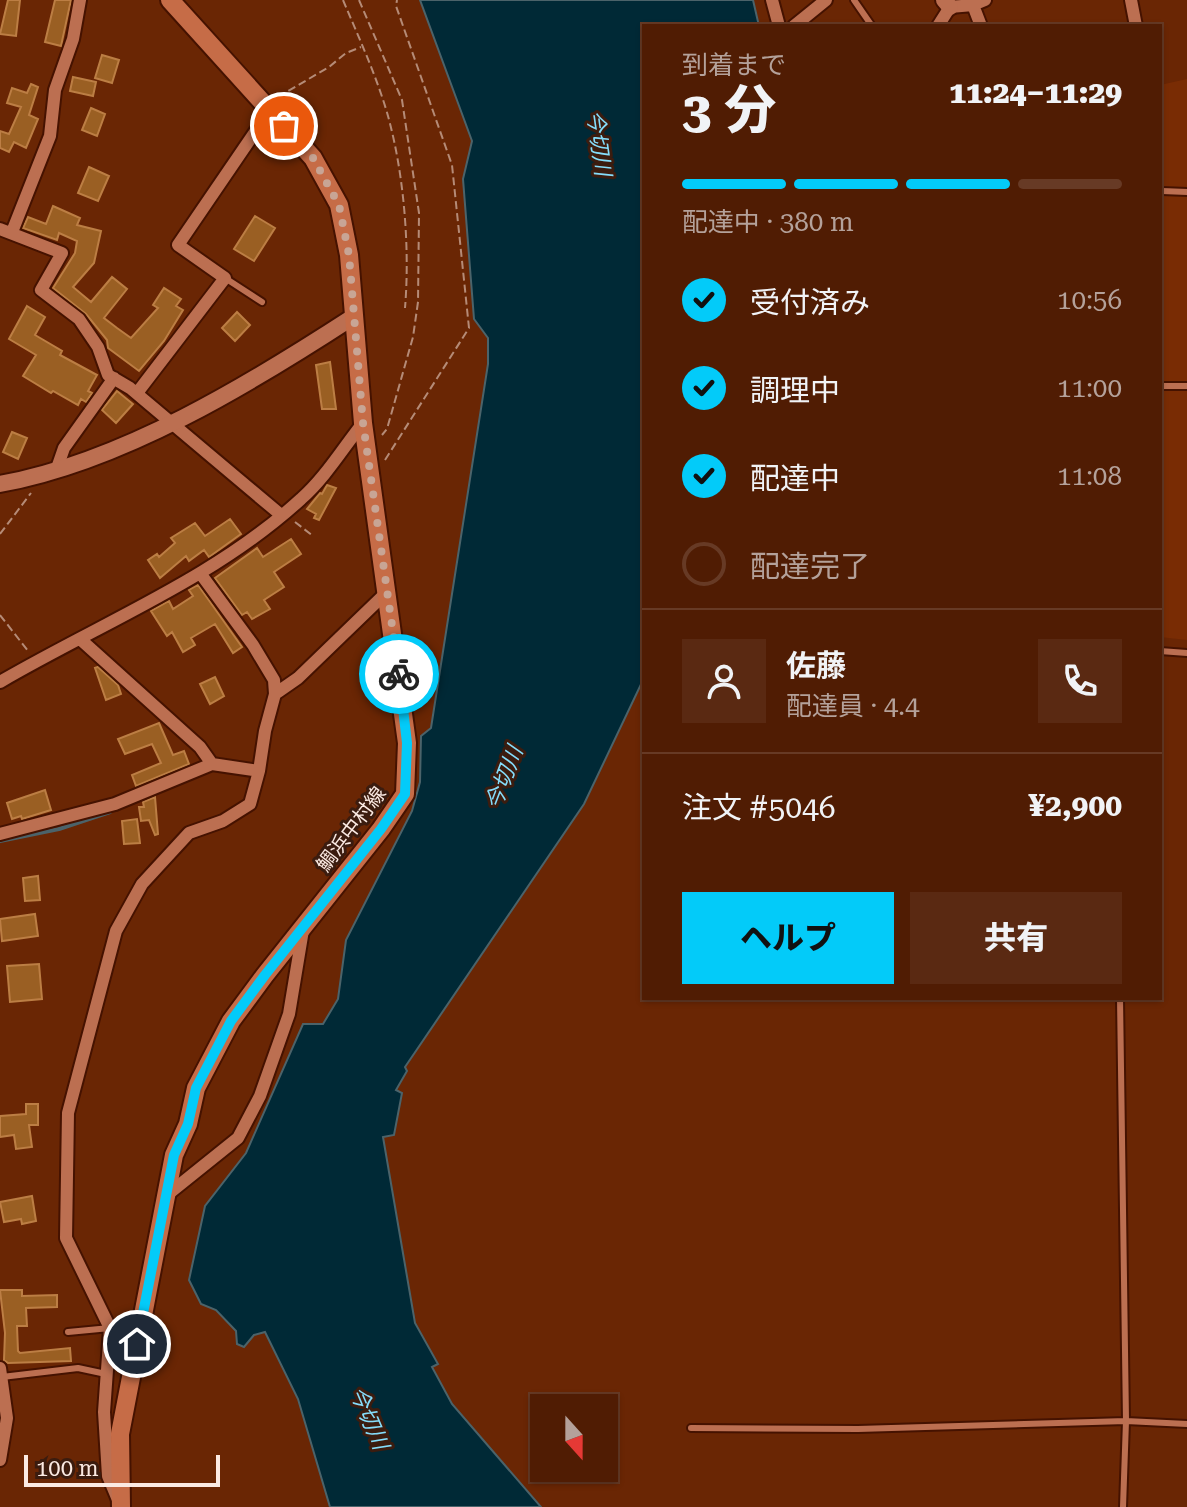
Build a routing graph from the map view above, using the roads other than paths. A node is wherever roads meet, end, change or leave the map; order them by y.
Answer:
1 (80, 0) edge
2 (170, 0) edge
3 (772, 0) edge
4 (826, 0) edge
5 (854, 0) edge
6 (1131, 0) edge
7 (979, 2) edge
8 (947, 4) edge
9 (778, 24) edge
10 (796, 24) edge
11 (871, 24) edge
12 (939, 24) edge
13 (981, 24) edge
14 (1136, 24) edge
15 (267, 107) junction
16 (1162, 191) dead end
17 (1187, 192) edge
18 (6, 230) edge
19 (225, 278) junction
20 (262, 302) dead end
21 (353, 317) junction
22 (114, 378) junction
23 (1162, 386) edge
24 (1187, 386) edge
25 (137, 393) junction
26 (172, 422) junction
27 (363, 423) junction
28 (51, 472) junction
29 (0, 484) edge
30 (282, 514) junction
31 (200, 573) junction
32 (387, 592) junction
33 (80, 639) junction
34 (1162, 651) edge
35 (1187, 653) edge
36 (0, 682) edge
37 (275, 694) junction
38 (212, 764) junction
39 (259, 771) junction
40 (0, 834) edge
41 (304, 927) junction
42 (1120, 1000) edge
43 (167, 1195) junction
44 (110, 1328) junction
45 (68, 1332) dead end
46 (1, 1372) edge
47 (107, 1374) junction
48 (1126, 1421) junction
49 (1187, 1424) edge
50 (3, 1425) edge
51 (691, 1428) dead end
52 (0, 1460) edge
53 (121, 1507) edge
54 (1123, 1507) edge

1 - 18 street
2 - 15 main road, 鯛浜中村線
3 - 9 street
4 - 10 street
5 - 11 lane
6 - 14 street
7 - 8 street
7 - 13 street
8 - 12 street
15 - 19 street
15 - 21 main road, 鯛浜中村線
16 - 17 lane
18 - 22 street
19 - 20 lane
19 - 25 street
21 - 26 street
21 - 27 main road, 鯛浜中村線
22 - 25 street
22 - 28 street
23 - 24 lane
25 - 26 street
26 - 28 street
26 - 30 street
27 - 30 street
27 - 32 main road, 鯛浜中村線
28 - 29 street
30 - 31 street
31 - 33 street
31 - 37 street
32 - 37 street
32 - 41 main road, 鯛浜中村線
33 - 36 street
33 - 38 street
34 - 35 lane
37 - 39 street
38 - 39 street
38 - 40 street
39 - 44 street
41 - 43 main road, 鯛浜中村線
41 - 43 street
42 - 48 lane
43 - 53 main road, 鯛浜中村線
44 - 45 lane
44 - 47 street
46 - 47 lane
46 - 50 street
47 - 53 street
48 - 49 lane
48 - 51 lane
48 - 54 lane
50 - 52 street

